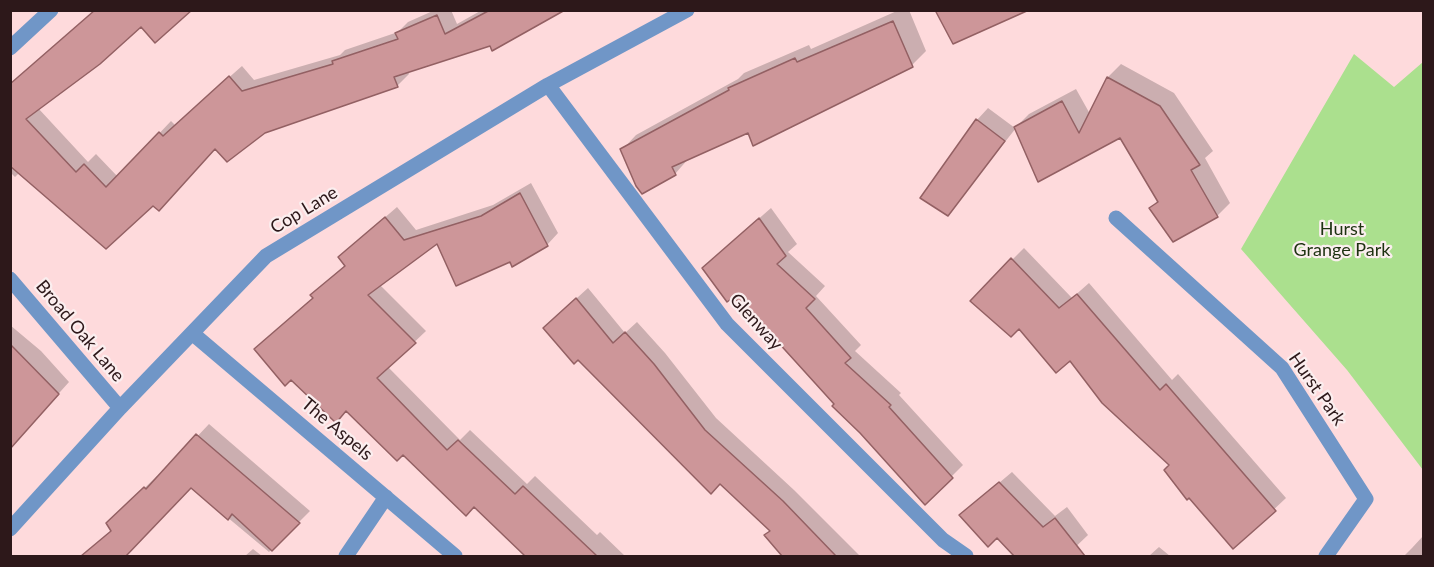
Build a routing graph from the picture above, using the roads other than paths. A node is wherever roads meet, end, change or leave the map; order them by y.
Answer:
1 (51, 10) edge
2 (682, 12) edge
3 (10, 48) edge
4 (548, 85) junction
5 (1116, 218) dead end
6 (10, 279) edge
7 (192, 333) junction
8 (120, 408) junction
9 (387, 497) junction
10 (10, 529) edge
11 (346, 556) edge
12 (455, 556) edge
13 (966, 556) edge
14 (1326, 556) edge

1 - 3 street
2 - 4 street, Cop Lane
4 - 7 street, Cop Lane
4 - 13 street, Glenway
5 - 14 street, Hurst Park
6 - 8 street, Broad Oak Lane
7 - 8 street, Cop Lane
7 - 9 street, The Aspels
8 - 10 street, Cop Lane
9 - 11 street
9 - 12 street, The Aspels

